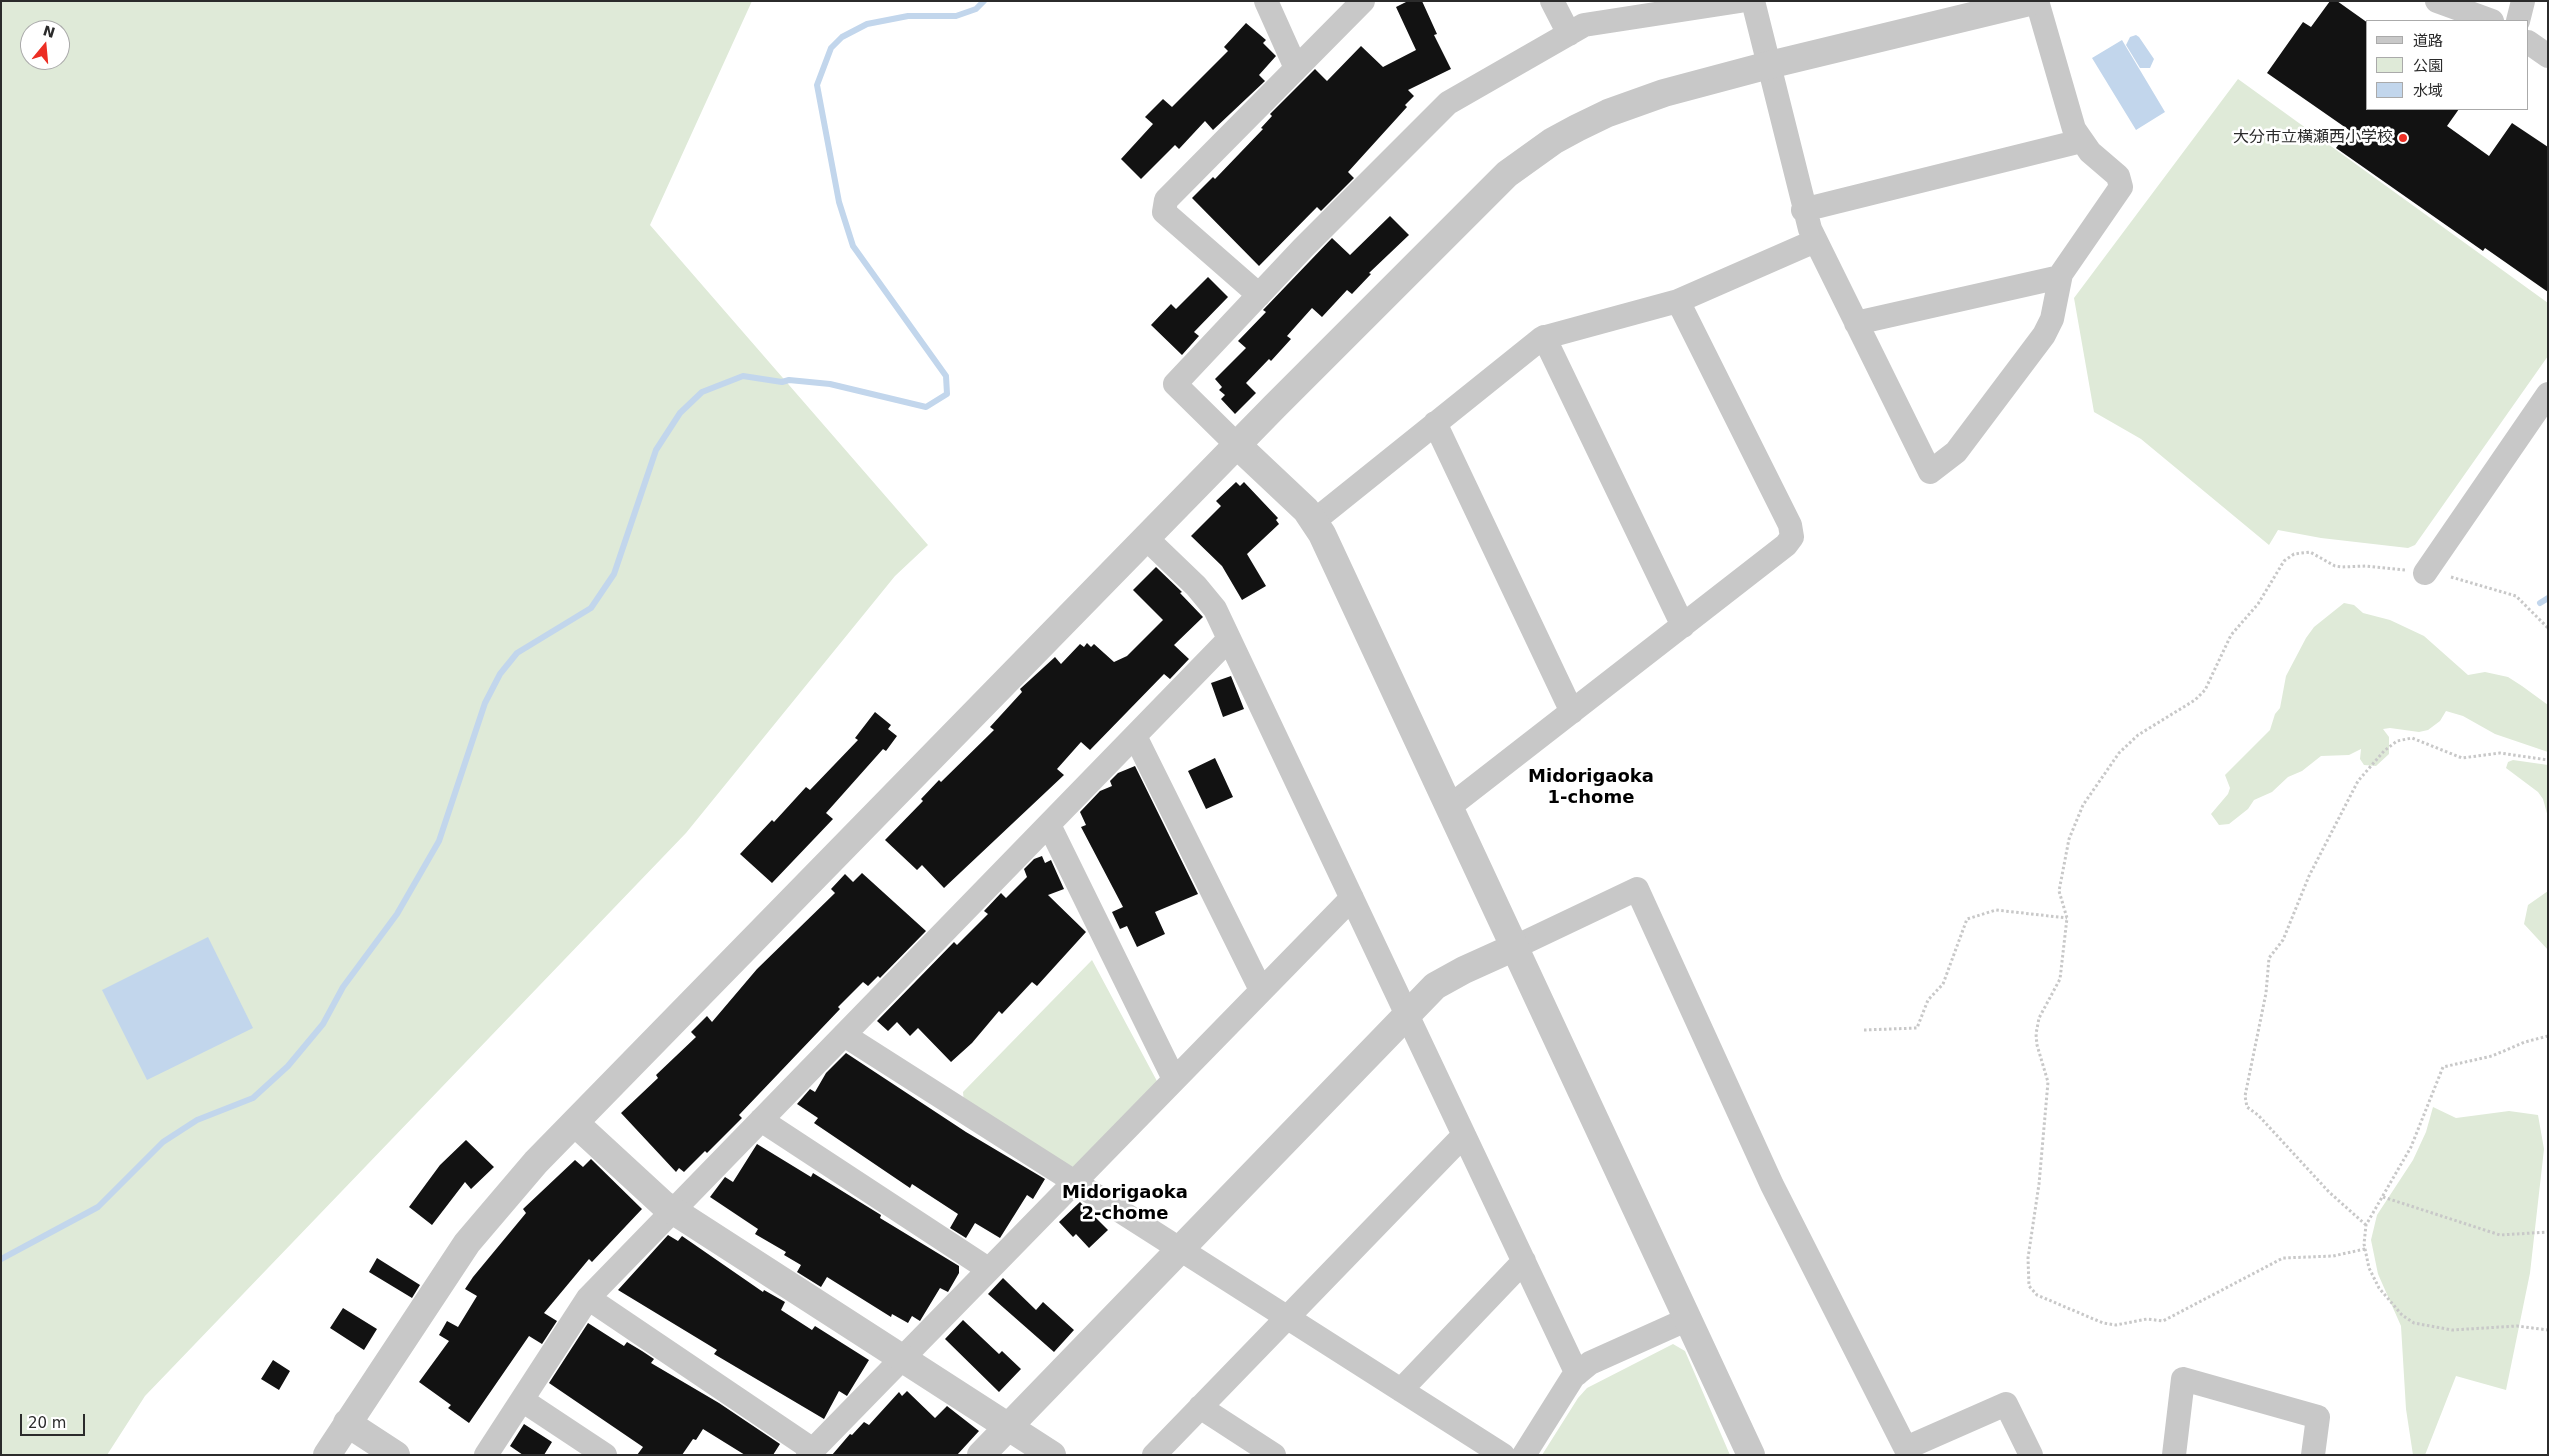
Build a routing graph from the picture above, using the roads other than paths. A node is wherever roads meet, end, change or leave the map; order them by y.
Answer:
1 (1266, 1) edge
2 (1363, 1) edge
3 (1552, 1) edge
4 (1740, 1) edge
5 (1753, 1) edge
6 (2036, 1) edge
7 (2437, 1) edge
8 (2522, 1) edge
9 (2489, 20) edge
10 (2518, 20) edge
11 (1569, 34) junction
12 (2529, 43) edge
13 (2548, 56) edge
14 (1769, 65) junction
15 (1296, 68) junction
16 (2081, 141) junction
17 (1804, 210) junction
18 (1815, 241) junction
19 (2060, 277) junction
20 (1259, 295) junction
21 (1678, 301) junction
22 (1856, 323) junction
23 (1544, 336) junction
24 (2548, 394) edge
25 (1435, 423) junction
26 (1238, 445) junction
27 (1314, 521) junction
28 (1146, 538) junction
29 (2425, 573) road end
30 (1683, 626) junction
31 (1229, 639) junction
32 (1572, 712) junction
33 (1135, 736) junction
34 (1449, 807) junction
35 (1048, 825) junction
36 (1352, 898) junction
37 (1515, 947) junction
38 (1261, 990) junction
39 (1408, 1016) junction
40 (844, 1035) junction
41 (1174, 1079) junction
42 (761, 1120) junction
43 (575, 1122) junction
44 (1464, 1135) junction
45 (1074, 1182) junction
46 (672, 1211) junction
47 (1180, 1251) junction
48 (1524, 1261) junction
49 (988, 1269) junction
50 (588, 1298) junction
51 (1286, 1318) junction
52 (1688, 1319) junction
53 (901, 1358) junction
54 (1577, 1374) junction
55 (1401, 1390) junction
56 (522, 1400) junction
57 (1200, 1407) junction
58 (347, 1424) junction
59 (1008, 1427) junction
60 (1907, 1451) edge
61 (810, 1452) edge
62 (327, 1455) edge
63 (396, 1455) edge
64 (486, 1455) edge
65 (605, 1455) edge
66 (981, 1455) edge
67 (1052, 1455) edge
68 (1154, 1455) edge
69 (1274, 1455) edge
70 (1503, 1455) edge
71 (1524, 1455) edge
72 (1751, 1455) edge
73 (2031, 1455) edge
74 (2174, 1455) edge
75 (2313, 1455) edge

1 - 15 street
2 - 15 street
3 - 11 street
4 - 11 street
5 - 14 street
6 - 14 street
6 - 16 street
7 - 9 street
8 - 10 street
11 - 20 street
12 - 13 street
14 - 17 street
14 - 26 street
15 - 20 street
16 - 17 street
16 - 19 street
17 - 18 street
18 - 21 street
18 - 22 street
19 - 22 street
19 - 22 street
20 - 26 street
21 - 23 street
21 - 30 street
23 - 25 street
23 - 30 street
24 - 29 street
25 - 27 street
25 - 32 street
26 - 27 street
26 - 28 street
27 - 34 street
28 - 31 street
28 - 43 street
30 - 32 street
31 - 33 street
31 - 36 street
32 - 34 street
33 - 35 street
33 - 38 street
34 - 37 street
35 - 40 street
35 - 41 street
36 - 38 street
36 - 39 street
37 - 39 street
37 - 52 street
37 - 60 street
38 - 41 street
39 - 44 street
39 - 47 street
40 - 42 street
40 - 45 street
41 - 45 street
42 - 46 street
42 - 49 street
43 - 46 street
43 - 58 street
44 - 48 street
44 - 51 street
45 - 47 street
45 - 49 street
46 - 50 street
46 - 53 street
47 - 51 street
47 - 59 street
48 - 54 street
48 - 55 street
49 - 53 street
50 - 56 street
50 - 61 street
51 - 55 street
51 - 57 street
52 - 54 street
52 - 72 street
53 - 59 street
53 - 61 street
54 - 71 street
55 - 70 street
56 - 64 street
56 - 65 street
57 - 68 street
57 - 69 street
58 - 62 street
58 - 63 street
59 - 66 street
59 - 67 street
60 - 73 street
74 - 75 street

